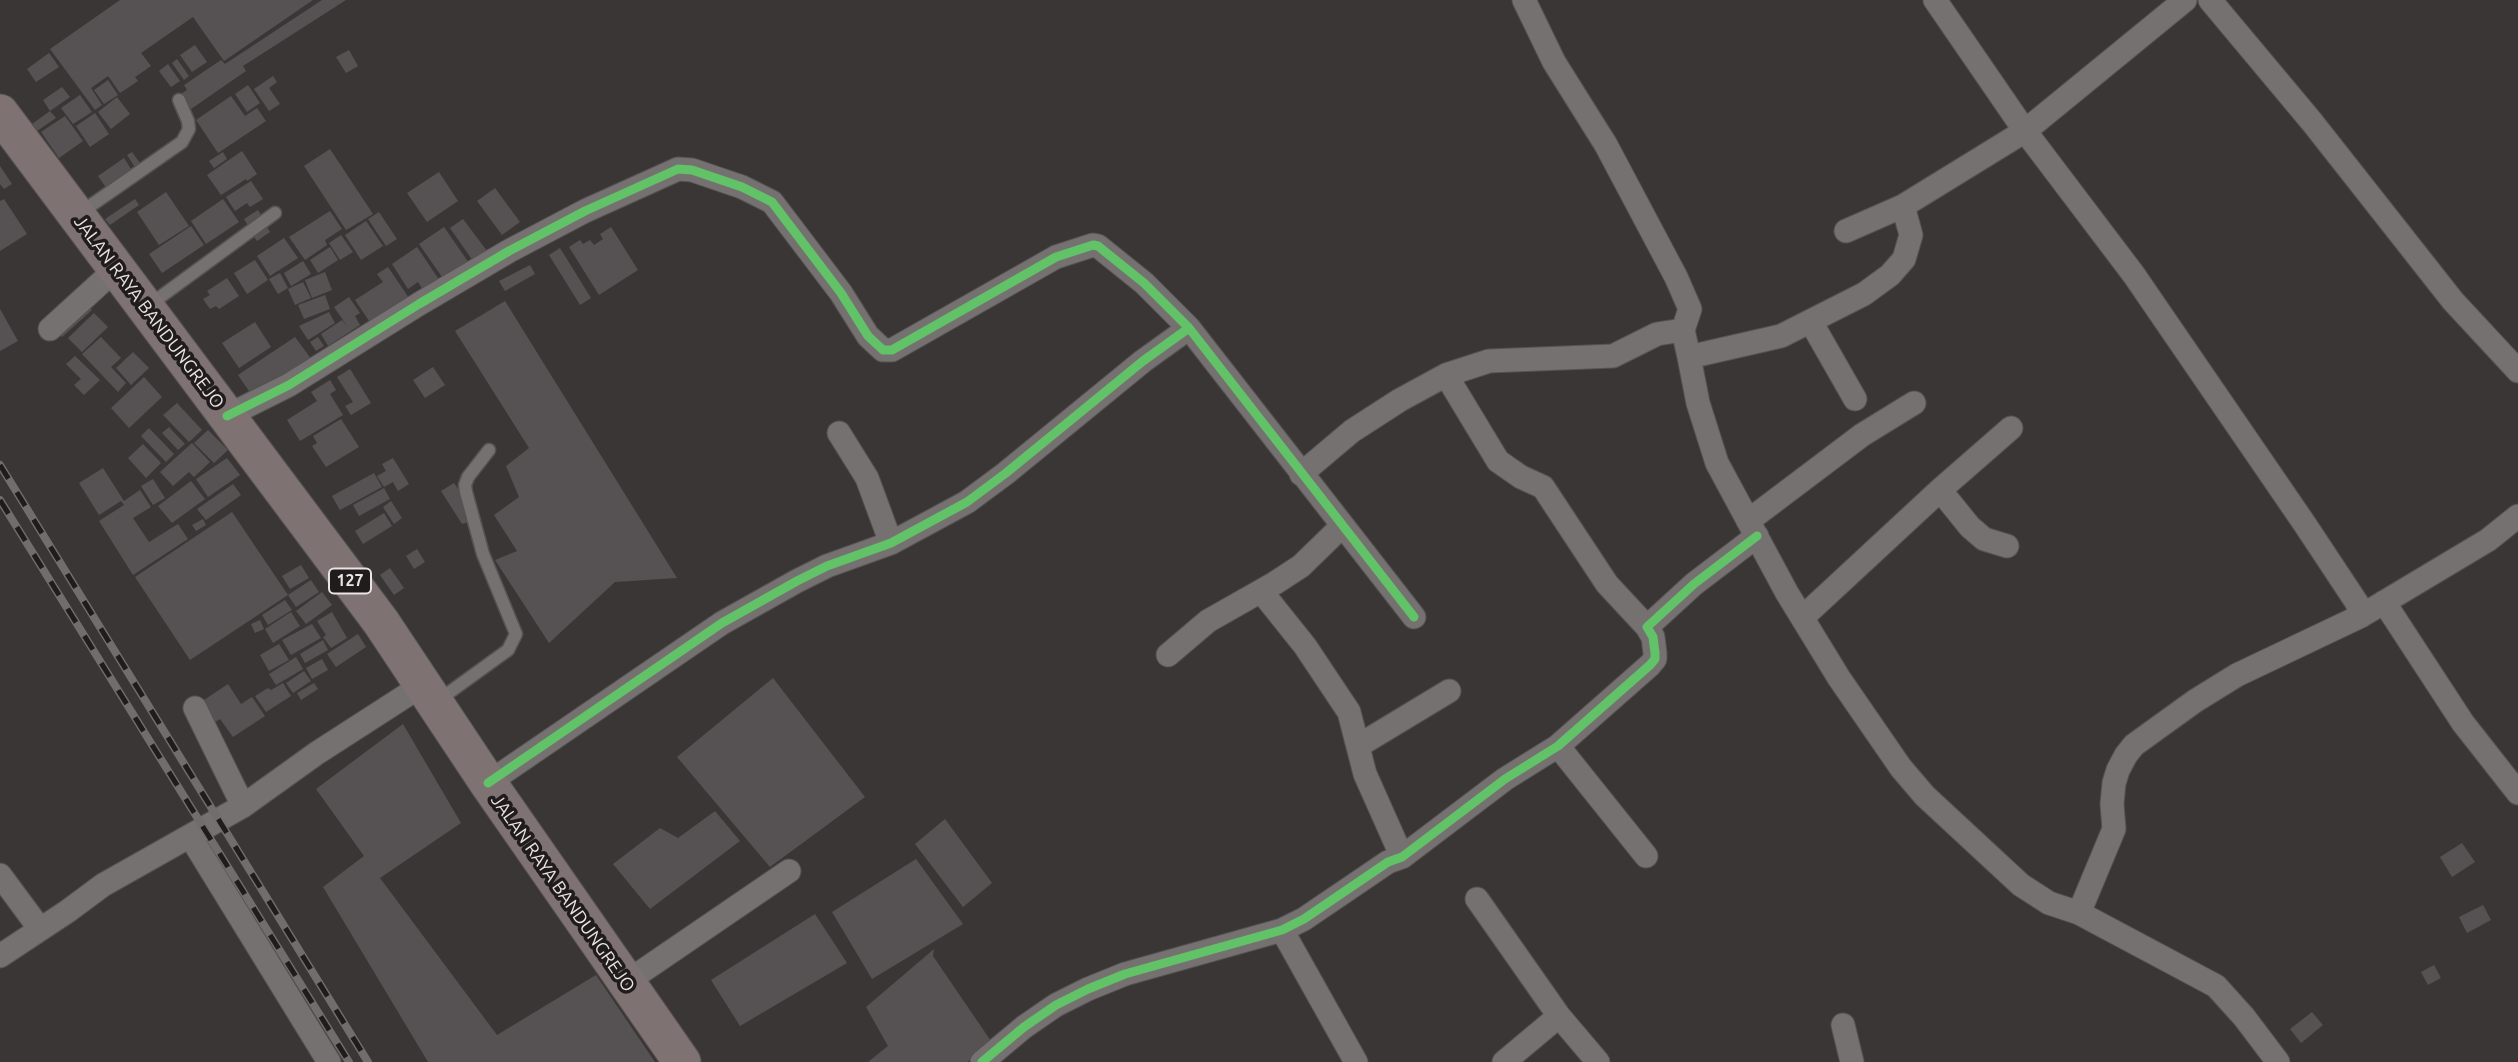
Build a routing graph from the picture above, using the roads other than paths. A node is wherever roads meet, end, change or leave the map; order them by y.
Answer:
1 (1524, 0) edge
2 (1934, 0) edge
3 (2185, 0) edge
4 (2210, 0) edge
5 (179, 100) dead end
6 (0, 113) edge
7 (2025, 131) junction
8 (1903, 206) junction
9 (275, 213) dead end
10 (77, 216) junction
11 (1846, 231) dead end
12 (117, 268) junction
13 (146, 308) junction
14 (1811, 322) junction
15 (50, 328) dead end
16 (1189, 328) junction
17 (1683, 330) junction
18 (1689, 357) junction
19 (2518, 371) edge
20 (1446, 375) junction
21 (1855, 399) dead end
22 (1914, 403) dead end
23 (227, 416) junction
24 (2011, 428) dead end
25 (839, 433) dead end
26 (489, 450) dead end
27 (1301, 474) junction
28 (1940, 490) junction
29 (2518, 516) edge
30 (1752, 528) junction
31 (1345, 530) junction
32 (891, 543) junction
33 (2007, 547) dead end
34 (1261, 591) junction
35 (2384, 602) junction
36 (2361, 616) junction
37 (1414, 617) dead end
38 (1803, 617) junction
39 (1647, 627) junction
40 (1168, 655) dead end
41 (1448, 691) dead end
42 (430, 693) junction
43 (195, 708) dead end
44 (1358, 746) junction
45 (1558, 746) junction
46 (488, 783) junction
47 (2518, 793) edge
48 (243, 806) junction
49 (190, 836) junction
50 (1646, 856) dead end
51 (1402, 858) junction
52 (789, 871) dead end
53 (0, 875) edge
54 (1477, 899) dead end
55 (2079, 913) junction
56 (40, 929) junction
57 (1282, 930) junction
58 (0, 956) edge
59 (625, 983) junction
60 (1559, 1016) junction
61 (1843, 1025) dead end
62 (996, 1058) edge
63 (329, 1062) edge
64 (681, 1062) edge
65 (1356, 1062) edge
66 (1504, 1062) edge
67 (1598, 1062) edge
68 (1852, 1062) edge
69 (2278, 1062) edge

1 - 17 street
2 - 7 street
3 - 7 street
4 - 19 street
5 - 10 lane
6 - 10 main road, JALAN RAYA BANDUNGREJO / 127
7 - 8 street
7 - 36 street
8 - 11 street
8 - 14 street
9 - 13 lane
10 - 12 main road, JALAN RAYA BANDUNGREJO / 127
12 - 13 main road, JALAN RAYA BANDUNGREJO / 127
12 - 15 street
13 - 23 main road, JALAN RAYA BANDUNGREJO / 127
14 - 18 street
14 - 21 street
16 - 23 street
16 - 27 street
16 - 32 street
17 - 18 street
17 - 20 street
18 - 30 street
20 - 27 street
20 - 39 street
22 - 30 street
23 - 42 main road, JALAN RAYA BANDUNGREJO / 127
24 - 28 street
25 - 32 street
26 - 42 lane
27 - 31 street
28 - 33 street
28 - 38 street
29 - 35 street
30 - 38 street
30 - 39 street
31 - 34 street
31 - 37 street
32 - 46 street
34 - 40 street
34 - 44 street
35 - 36 street
35 - 47 street
36 - 55 street
38 - 55 street
39 - 45 street
41 - 44 street
42 - 46 main road, JALAN RAYA BANDUNGREJO / 127
42 - 48 street
43 - 48 street
44 - 51 street
45 - 50 street
45 - 51 street
46 - 59 main road, JALAN RAYA BANDUNGREJO / 127
48 - 49 street
49 - 56 street
49 - 63 street
51 - 57 street
52 - 59 street
53 - 56 street
54 - 60 street
55 - 69 street
56 - 58 street
57 - 62 street
57 - 65 street
59 - 64 main road, JALAN RAYA BANDUNGREJO / 127
60 - 66 street
60 - 67 street
61 - 68 street

